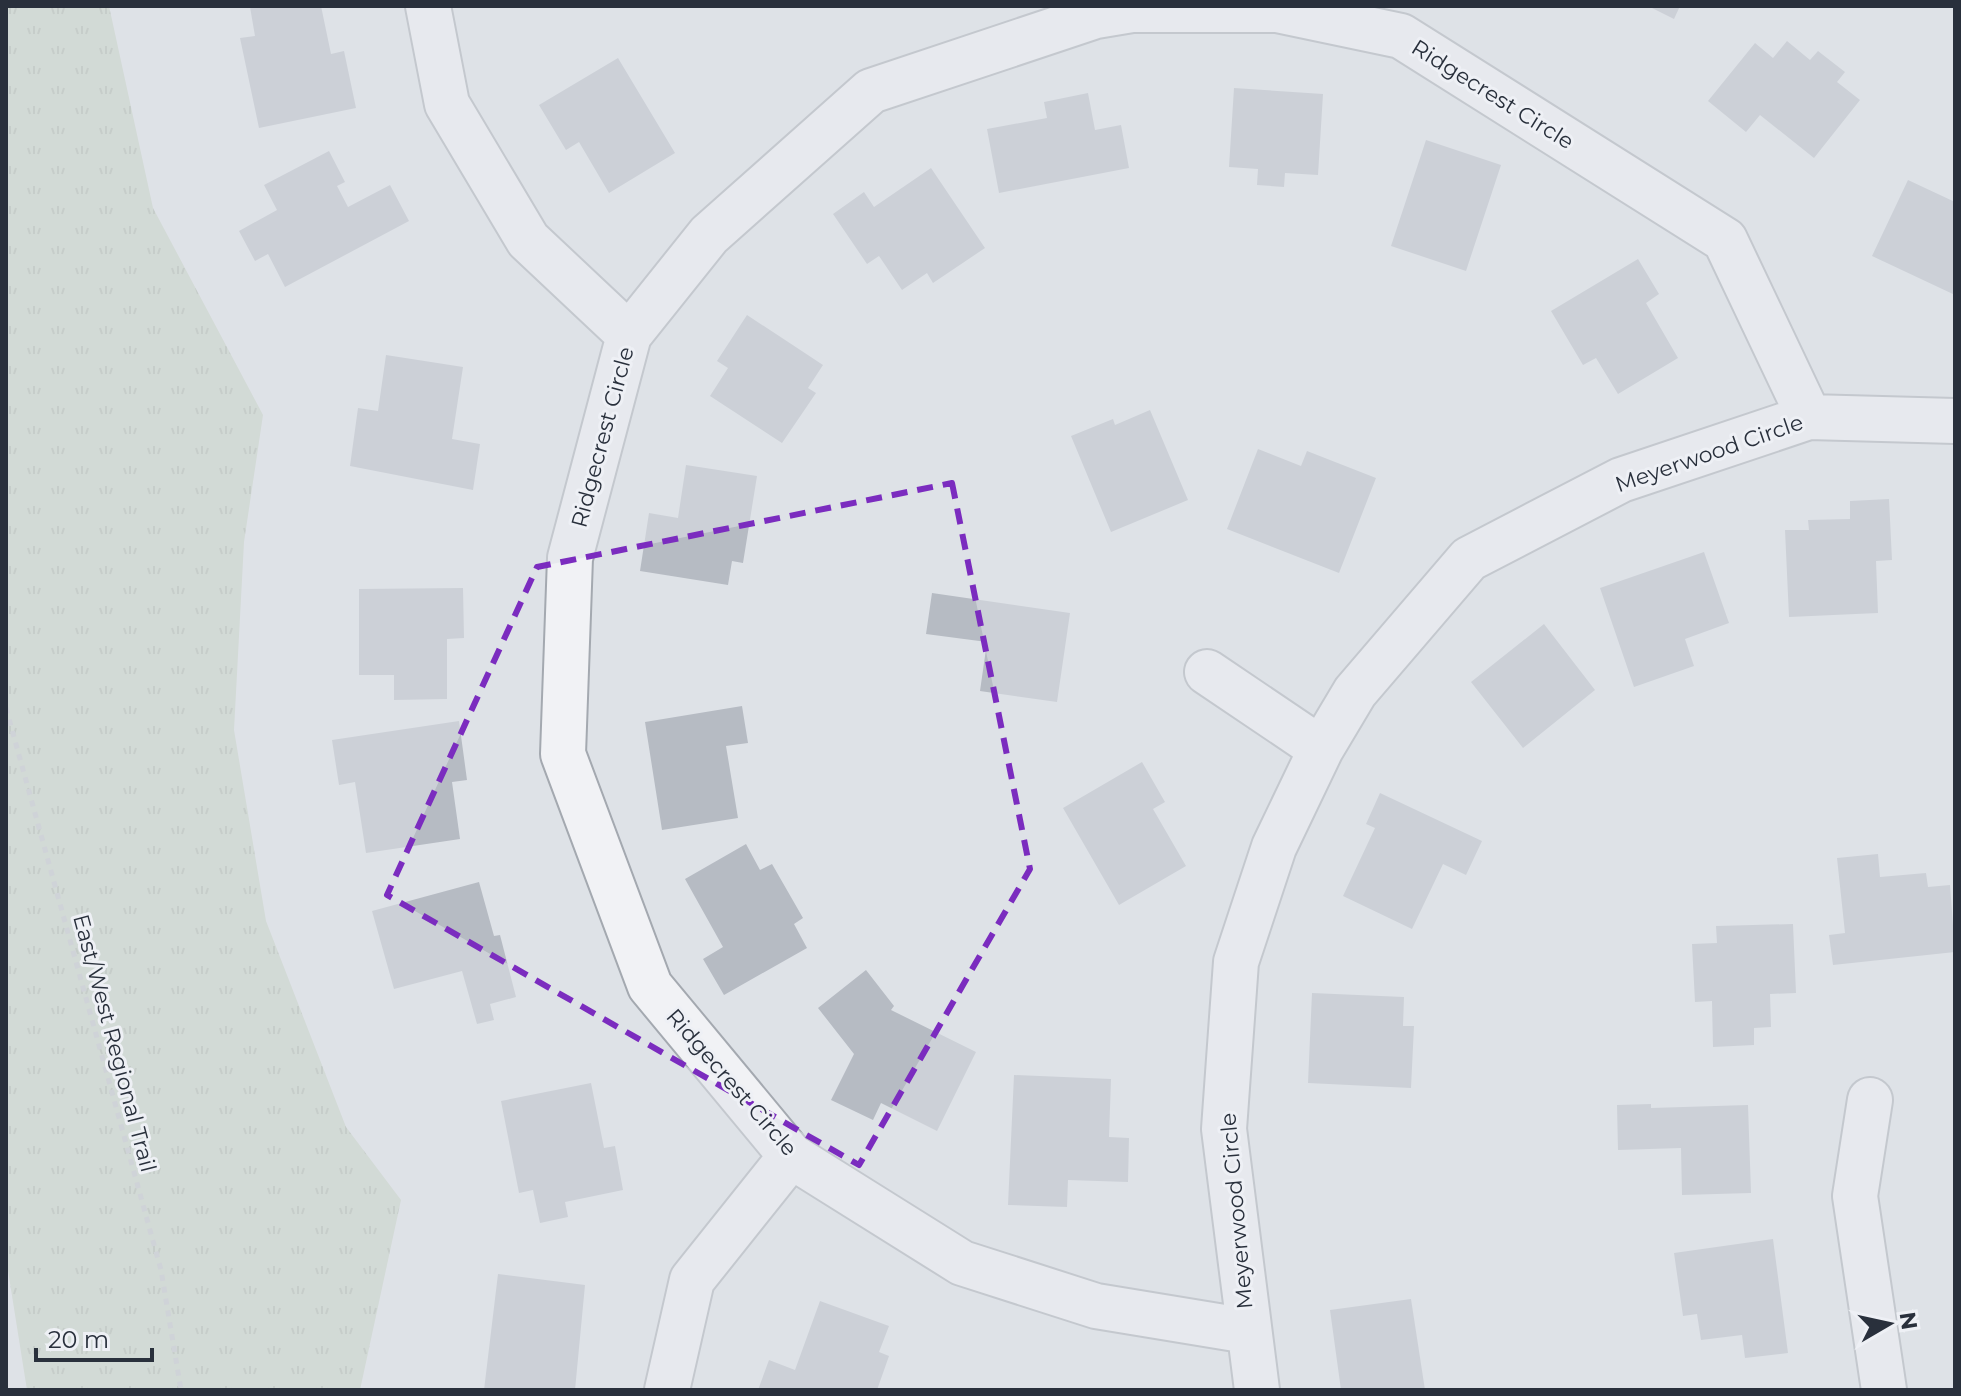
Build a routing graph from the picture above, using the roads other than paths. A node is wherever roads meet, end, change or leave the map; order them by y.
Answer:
1 (428, 6) edge
2 (1132, 8) edge
3 (629, 335) junction
4 (1809, 417) junction
5 (1955, 421) edge
6 (1207, 672) dead end
7 (1321, 749) junction
8 (1870, 1100) dead end
9 (791, 1156) junction
10 (1248, 1331) junction
11 (667, 1390) edge
12 (1257, 1390) edge
13 (1884, 1390) edge

1 - 3 street
2 - 3 street, Ridgecrest Circle
2 - 4 street, Ridgecrest Circle
3 - 9 street, Ridgecrest Circle
4 - 5 street, Meyerwood Circle
4 - 7 street, Meyerwood Circle
6 - 7 street
7 - 10 street, Meyerwood Circle
8 - 13 street
9 - 10 street, Ridgecrest Circle
9 - 11 street
10 - 12 street, Meyerwood Circle

